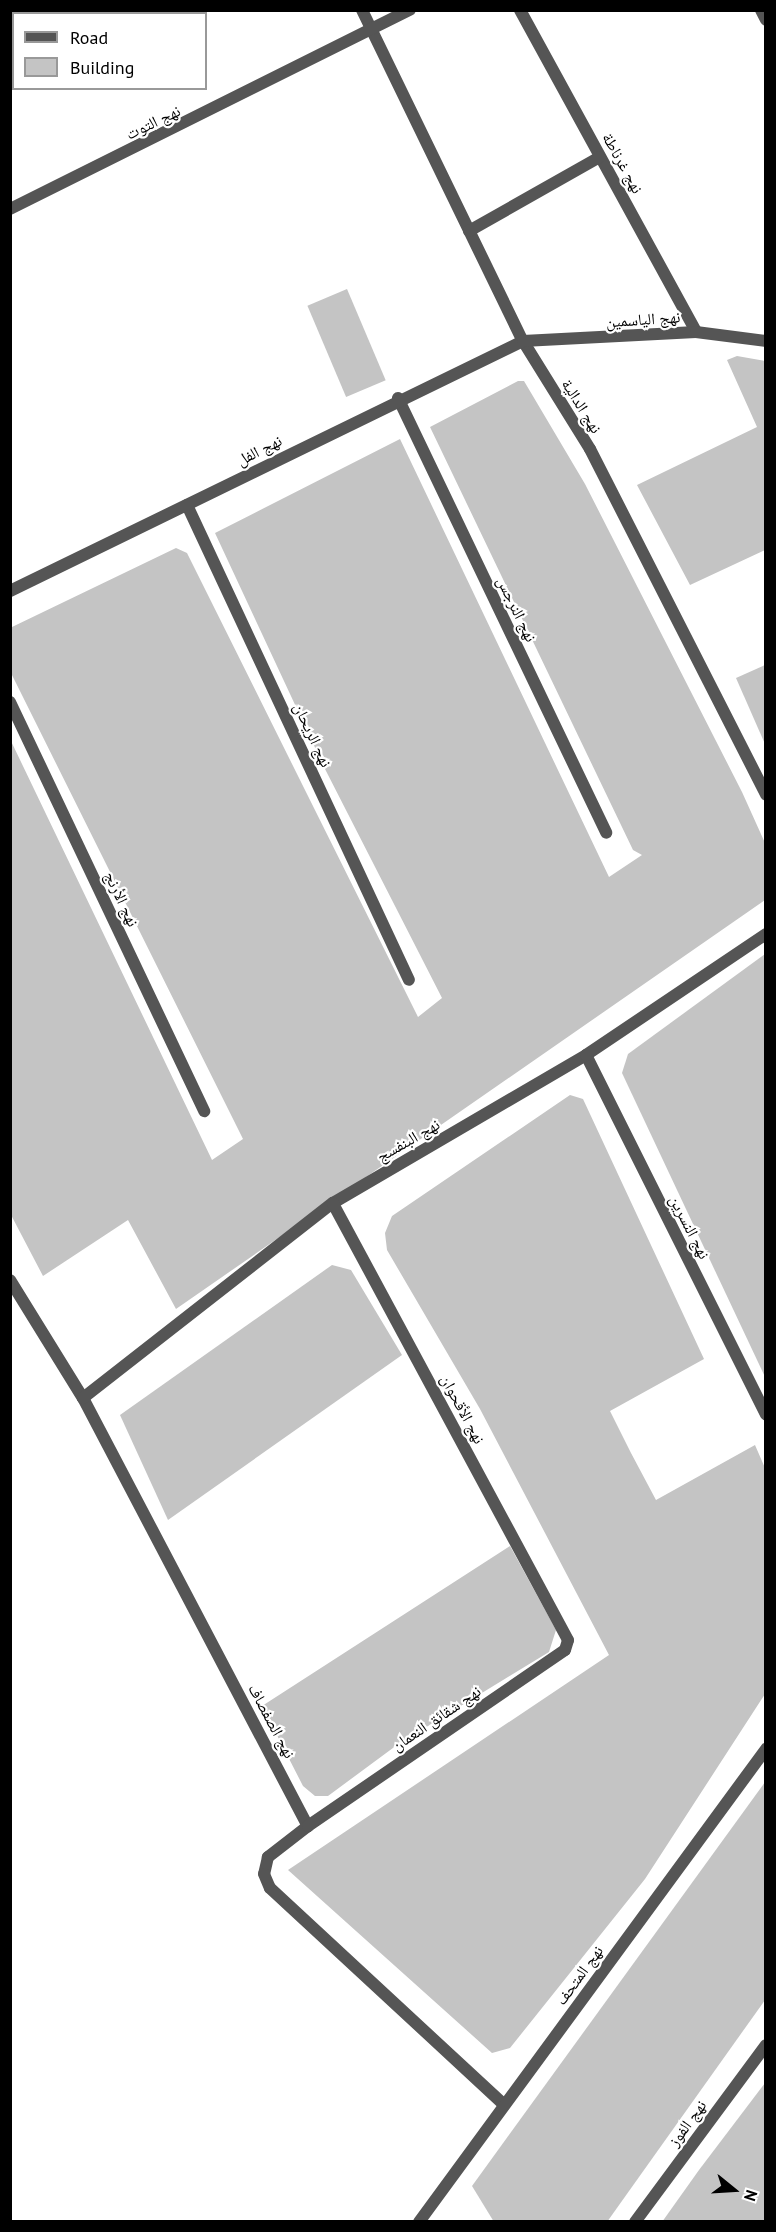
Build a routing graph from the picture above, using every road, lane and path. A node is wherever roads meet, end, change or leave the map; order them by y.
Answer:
1 (362, 10) edge
2 (410, 10) edge
3 (520, 10) edge
4 (760, 10) edge
5 (765, 20) edge
6 (374, 32) junction
7 (600, 157) junction
8 (10, 209) edge
9 (469, 231) junction
10 (696, 332) junction
11 (523, 341) junction
12 (765, 341) edge
13 (398, 398) junction
14 (187, 505) junction
15 (10, 591) edge
16 (10, 702) edge
17 (765, 795) edge
18 (606, 833) dead end
19 (765, 934) edge
20 (409, 980) dead end
21 (586, 1055) junction
22 (204, 1111) dead end
23 (333, 1203) junction
24 (10, 1280) edge
25 (83, 1398) junction
26 (765, 1414) edge
27 (564, 1629) joint
28 (765, 1749) edge
29 (308, 1826) junction
30 (765, 2045) edge
31 (504, 2105) junction
32 (419, 2222) edge
33 (635, 2222) edge

1 - 6 street, نهج الدالية
2 - 6 street, نهج التوت
3 - 7 street, نهج غرناطة
4 - 5 street
6 - 8 street, نهج التوت
6 - 9 street, نهج الدالية
7 - 9 street
7 - 10 street, نهج غرناطة
9 - 11 street, نهج الدالية
10 - 11 street, نهج الياسمين
10 - 12 street, نهج الياسمين
11 - 13 street, نهج الفل
11 - 17 street, نهج الدالية
13 - 14 street, نهج الفل
13 - 18 street, نهج النرجس
14 - 15 street, نهج الفل
14 - 20 street, نهج الريحان
16 - 22 street, نهج الأرنج
19 - 21 street, نهج البنفسج
21 - 23 street, نهج البنفسج
21 - 26 street, نهج النسرين
23 - 25 street, نهج البنفسج
23 - 27 street, نهج الأقحوان
24 - 25 street, نهج الصفصاف
25 - 29 street, نهج الصفصاف
27 - 29 street, نهج شقائق النعمان
28 - 31 street, نهج المتحف
29 - 31 street
30 - 33 street, نهج الفوز
31 - 32 street, نهج المتحف

